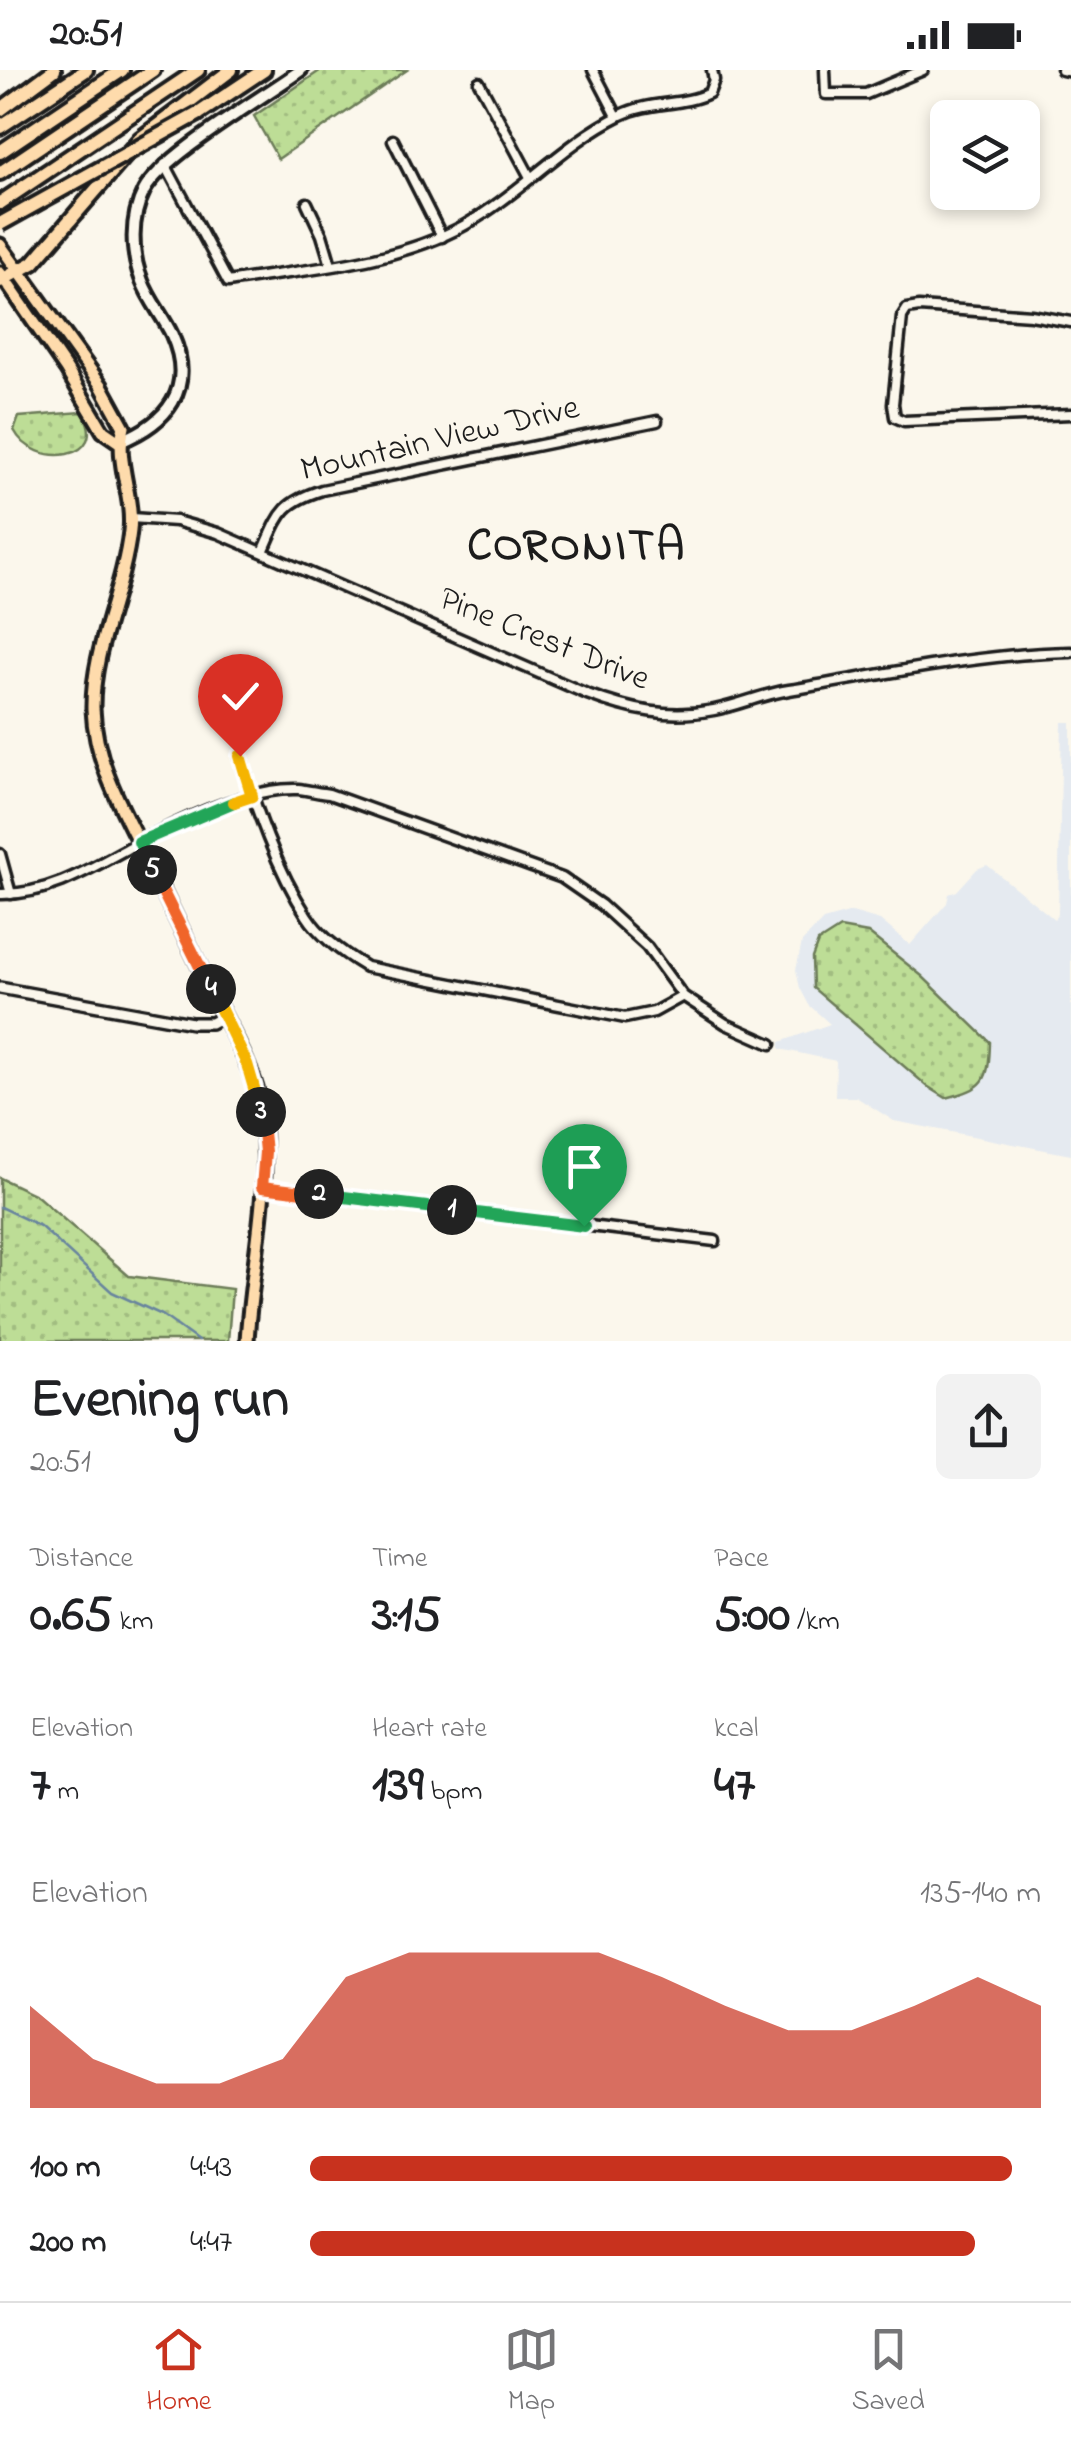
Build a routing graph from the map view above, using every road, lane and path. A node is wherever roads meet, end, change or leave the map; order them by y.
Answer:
1 (54, 70) edge
2 (86, 70) edge
3 (122, 70) edge
4 (152, 70) edge
5 (198, 70) edge
6 (231, 70) edge
7 (264, 70) edge
8 (301, 70) edge
9 (593, 70) edge
10 (712, 70) edge
11 (825, 70) edge
12 (923, 70) edge
13 (1062, 70) edge
14 (1071, 72) edge
15 (479, 82) dead end
16 (0, 110) edge
17 (618, 116) junction
18 (0, 127) edge
19 (393, 140) dead end
20 (0, 152) edge
21 (165, 164) junction
22 (0, 173) edge
23 (530, 177) junction
24 (0, 203) edge
25 (307, 203) dead end
26 (0, 224) edge
27 (442, 237) junction
28 (0, 245) edge
29 (330, 265) junction
30 (20, 273) junction
31 (1, 278) edge
32 (1071, 322) edge
33 (1071, 414) edge
34 (657, 421) dead end
35 (119, 442) junction
36 (131, 518) junction
37 (263, 552) junction
38 (1071, 652) edge
39 (240, 756) dead end
40 (252, 796) junction
41 (139, 842) junction
42 (0, 854) edge
43 (0, 894) edge
44 (11, 894) junction
45 (0, 988) edge
46 (683, 996) junction
47 (224, 1016) junction
48 (771, 1044) dead end
49 (262, 1187) junction
50 (715, 1242) dead end
51 (247, 1341) edge

1 - 16 highway
2 - 18 highway
3 - 20 highway
4 - 22 highway
5 - 24 highway
6 - 30 highway
7 - 26 highway, bridge
8 - 21 main road
9 - 17 street
10 - 17 street
11 - 12 street
13 - 14 street
15 - 23 street
17 - 23 street
19 - 27 street
21 - 29 street
21 - 35 main road
23 - 27 street
25 - 29 street
27 - 29 street
28 - 30 main road
30 - 31 highway
30 - 35 main road
31 - 35 main road
32 - 33 street
34 - 37 street, Mountain View Drive
35 - 36 main road
36 - 37 street, Pine Crest Drive
36 - 41 main road
37 - 38 street, Pine Crest Drive
39 - 40 street
40 - 41 street
40 - 46 street
40 - 46 street
41 - 44 street
41 - 47 main road
42 - 44 street
43 - 44 street
45 - 47 street
46 - 48 street
47 - 49 main road
49 - 50 street
49 - 51 main road

